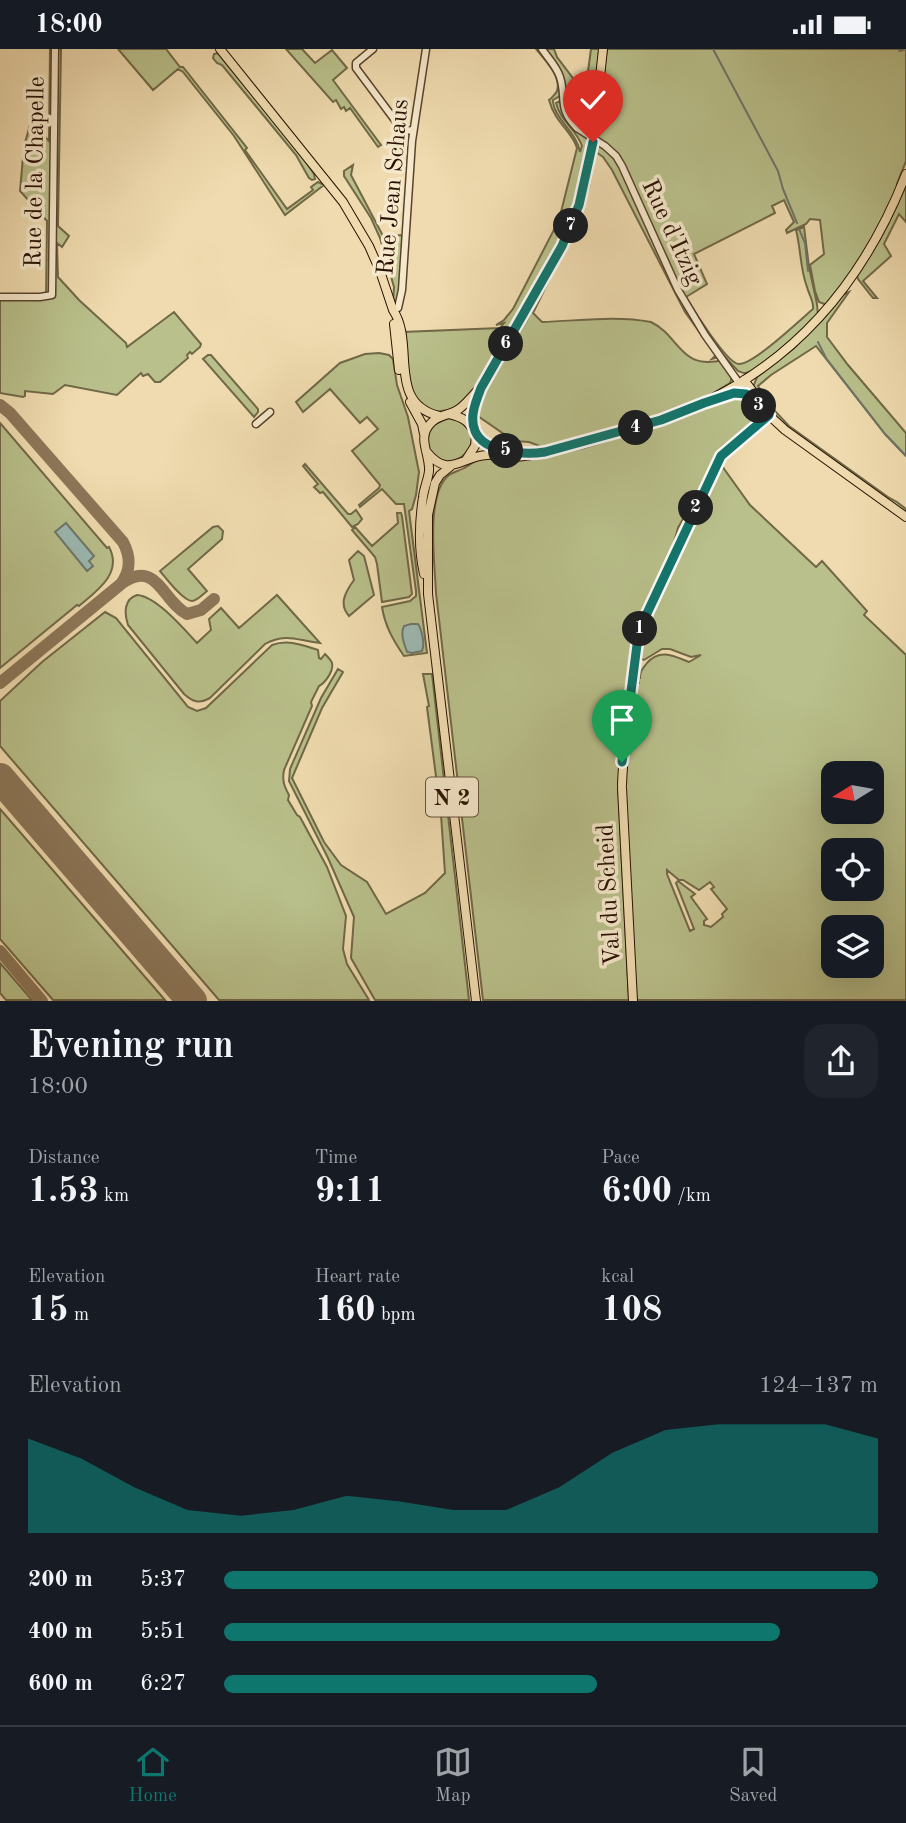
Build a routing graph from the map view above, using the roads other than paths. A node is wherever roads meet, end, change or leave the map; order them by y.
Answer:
1 (55, 49) edge
2 (220, 49) edge
3 (373, 49) edge
4 (425, 49) edge
5 (542, 49) edge
6 (603, 49) edge
7 (413, 130) junction
8 (906, 174) edge
9 (0, 297) edge
10 (393, 310) junction
11 (705, 335) junction
12 (396, 351) junction
13 (731, 371) junction
14 (752, 375) junction
15 (742, 381) junction
16 (481, 388) junction
17 (408, 389) junction
18 (730, 389) junction
19 (749, 392) junction
20 (704, 403) junction
21 (270, 412) dead end
22 (448, 414) junction
23 (769, 415) junction
24 (439, 416) junction
25 (256, 424) dead end
26 (475, 432) junction
27 (424, 434) junction
28 (426, 451) junction
29 (527, 455) junction
30 (466, 460) junction
31 (451, 466) junction
32 (906, 517) edge
33 (428, 594) junction
34 (476, 1000) edge
35 (633, 1000) edge

1 - 9 street, Rue de la Chapelle
2 - 10 main road
3 - 7 street
4 - 7 street, Rue Jean Schaus
5 - 11 street, Rue d'Itzig, bridge
6 - 16 main road
7 - 10 street, Rue Jean Schaus
8 - 14 main road
10 - 12 main road
10 - 17 main road
11 - 13 street, Rue d'Itzig
11 - 15 street, Rue d'Itzig
12 - 17 main road
12 - 27 main road
13 - 15 street, Rue d'Itzig
13 - 18 street
14 - 15 main road
14 - 19 main road
15 - 18 main road
15 - 19 main road
16 - 22 main road
16 - 26 main road
17 - 24 main road
18 - 20 main road
19 - 20 main road
19 - 23 main road
20 - 29 main road
21 - 25 street
22 - 24 main road
22 - 26 main road
23 - 32 main road
23 - 35 main road, Val du Scheid
24 - 27 main road
26 - 29 main road
26 - 30 main road
27 - 28 main road
28 - 31 main road
28 - 33 main road, N 2
29 - 30 main road
30 - 31 main road
31 - 33 main road, N 2
33 - 34 main road, N 2

